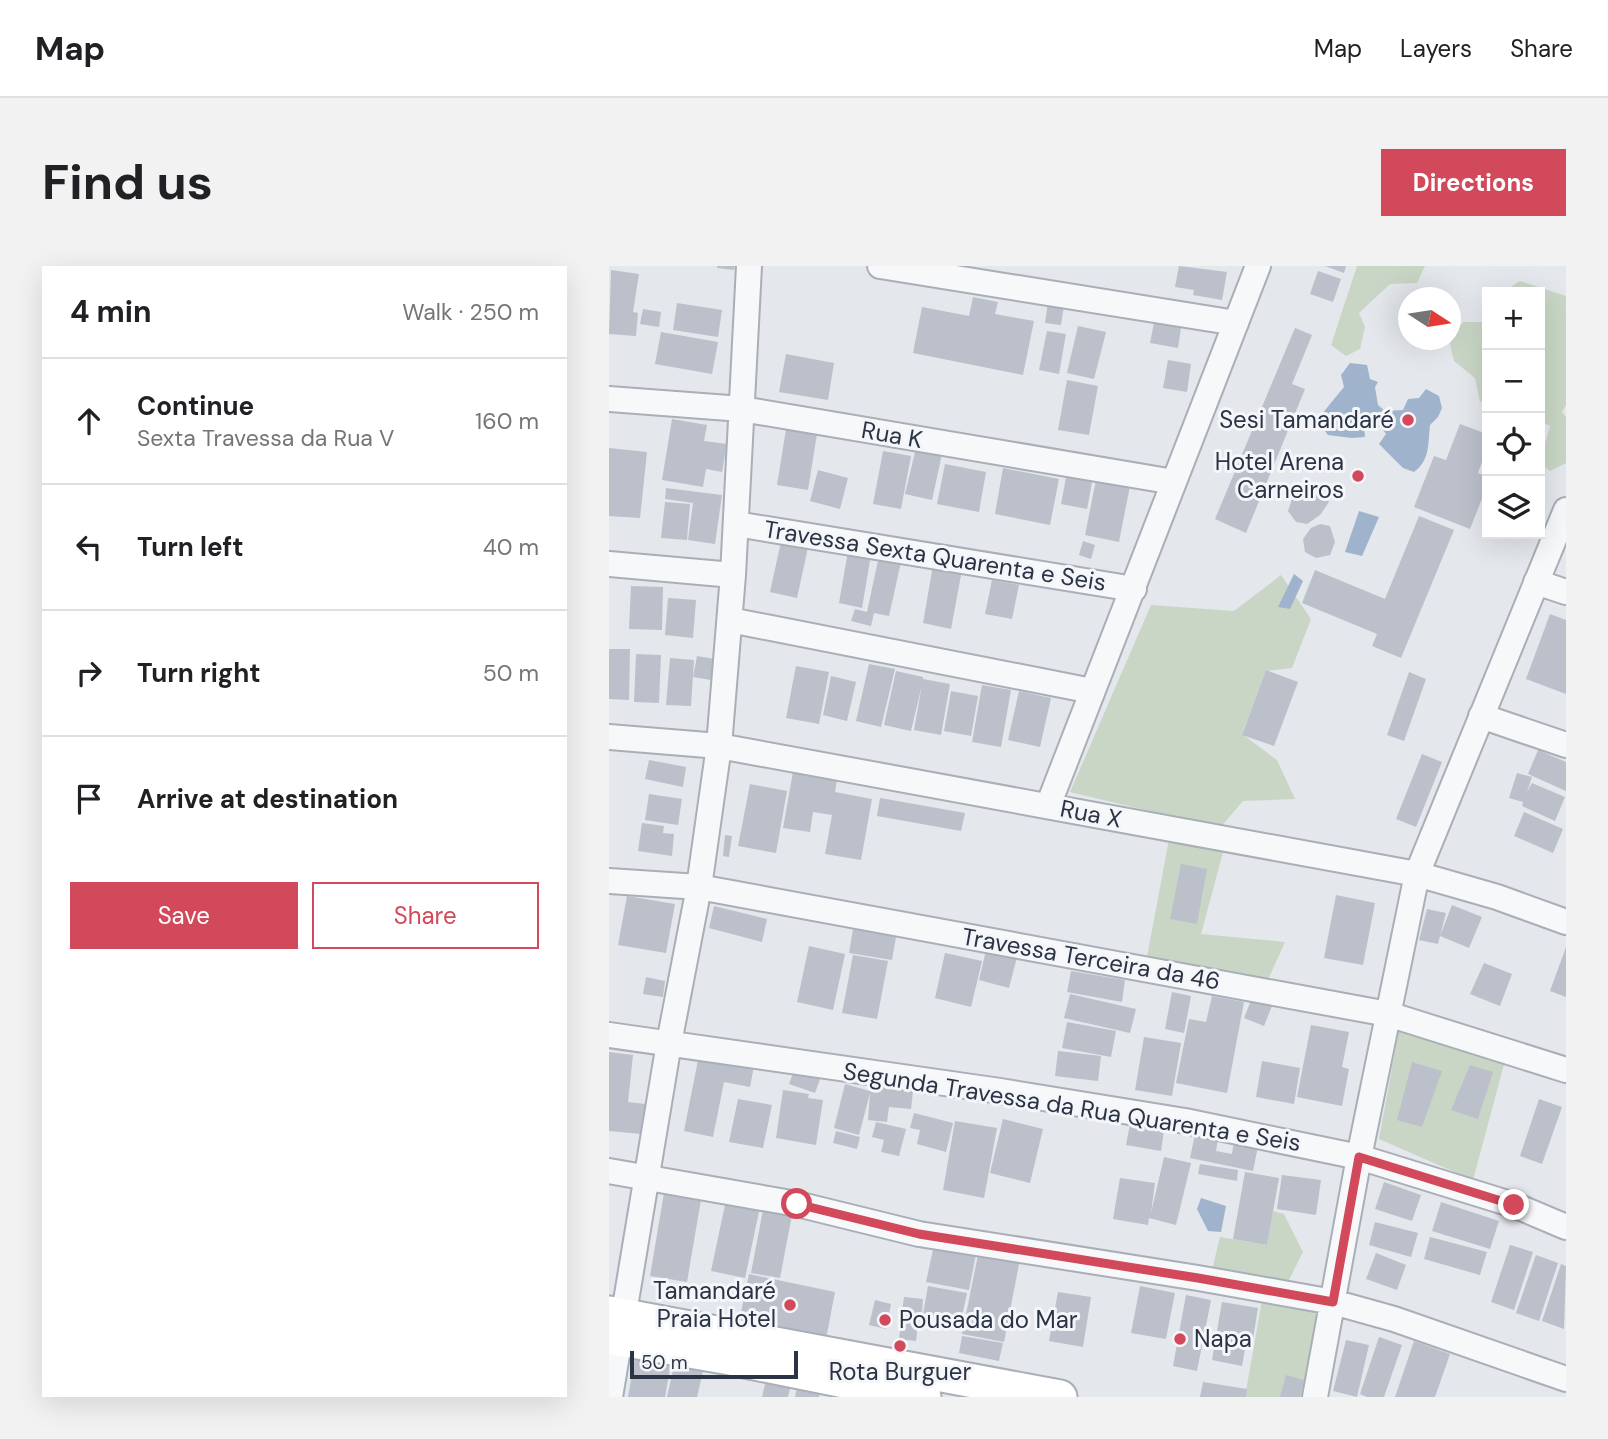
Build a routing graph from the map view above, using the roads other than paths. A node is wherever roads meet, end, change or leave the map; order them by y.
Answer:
1 (749, 266) edge
2 (880, 266) edge
3 (1258, 266) edge
4 (1236, 323) junction
5 (609, 399) edge
6 (742, 410) junction
7 (1174, 482) junction
8 (1566, 510) edge
9 (736, 524) junction
10 (609, 564) edge
11 (733, 575) junction
12 (1536, 582) junction
13 (1134, 589) junction
14 (1566, 592) edge
15 (730, 620) junction
16 (1092, 691) junction
17 (1481, 716) junction
18 (609, 737) edge
19 (1566, 745) edge
20 (719, 746) junction
21 (1048, 806) junction
22 (1417, 874) junction
23 (609, 881) edge
24 (699, 887) junction
25 (1566, 922) edge
26 (1388, 1014) junction
27 (609, 1035) edge
28 (669, 1043) junction
29 (1566, 1070) edge
30 (1359, 1157) junction
31 (609, 1171) edge
32 (647, 1176) junction
33 (1566, 1227) edge
34 (1333, 1302) junction
35 (615, 1326) edge
36 (1566, 1379) edge
37 (967, 1389) edge
38 (610, 1397) edge
39 (924, 1397) edge
40 (1060, 1397) edge
41 (1315, 1397) edge

1 - 6 street
2 - 4 street
3 - 4 street
4 - 7 street
5 - 6 street, Rua K
6 - 7 street, Rua K
6 - 9 street
7 - 13 street
8 - 12 street
9 - 11 street
9 - 13 street, Travessa Sexta Quarenta e Seis
10 - 11 street
11 - 15 street
12 - 14 street
12 - 17 street
13 - 16 street
15 - 16 street
15 - 20 street
16 - 21 street
17 - 19 street
17 - 22 street
18 - 20 street, Rua X
20 - 21 street, Rua X
20 - 24 street
21 - 22 street, Rua X
22 - 25 street, Rua X
22 - 26 street
23 - 24 street, Travessa Terceira da 46
24 - 26 street, Travessa Terceira da 46
24 - 28 street
26 - 29 street, Travessa Terceira da 46
26 - 30 street
27 - 28 street, Segunda Travessa da Rua Quarenta e Seis
28 - 30 street, Segunda Travessa da Rua Quarenta e Seis
28 - 32 street
30 - 33 street, Segunda Travessa da Rua Quarenta e Seis
30 - 34 street
31 - 32 street
32 - 34 street
32 - 35 street
34 - 36 street
34 - 41 street
35 - 37 main road
35 - 38 street
35 - 39 main road
37 - 40 main road

